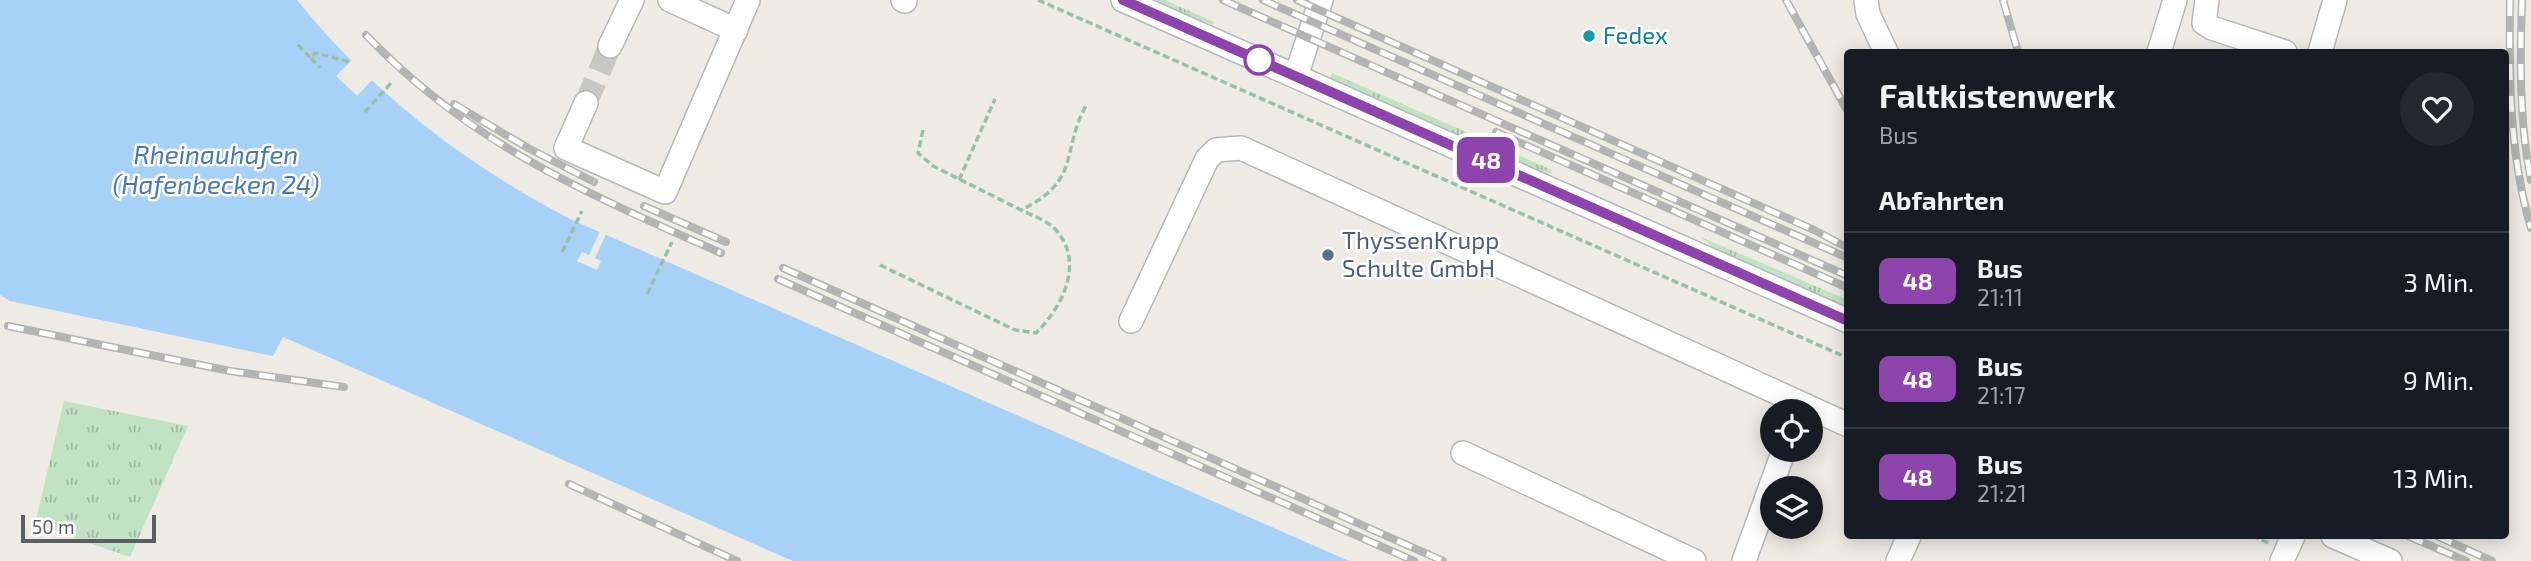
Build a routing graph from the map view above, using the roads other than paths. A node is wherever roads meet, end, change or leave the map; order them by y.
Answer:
1 (632, 0) edge
2 (670, 0) edge
3 (748, 0) edge
4 (1123, 0) edge
5 (1321, 0) edge
6 (1866, 0) edge
7 (2175, 0) edge
8 (2207, 0) edge
9 (2335, 0) edge
10 (736, 30) junction
11 (610, 46) tunnel mouth
12 (1885, 49) edge
13 (2160, 49) edge
14 (2276, 49) edge
15 (2321, 49) edge
16 (1296, 76) junction
17 (586, 103) tunnel mouth
18 (1844, 319) edge
19 (1131, 321) dead end
20 (1783, 399) edge
21 (1823, 416) edge
22 (1844, 424) edge
23 (1463, 453) dead end
24 (1780, 462) edge
25 (1908, 539) edge
26 (2292, 539) edge
27 (2340, 539) edge
28 (1694, 561) edge
29 (1744, 561) edge
30 (1898, 561) edge
31 (2282, 561) edge
32 (2390, 561) edge

1 - 11 street
2 - 10 street
3 - 10 street
4 - 16 street
5 - 16 street
6 - 12 street
7 - 13 street
8 - 14 street
9 - 15 street
10 - 17 street
16 - 18 street
19 - 20 street
21 - 22 street
23 - 28 street
24 - 29 street
25 - 30 street
26 - 31 street
27 - 32 street

